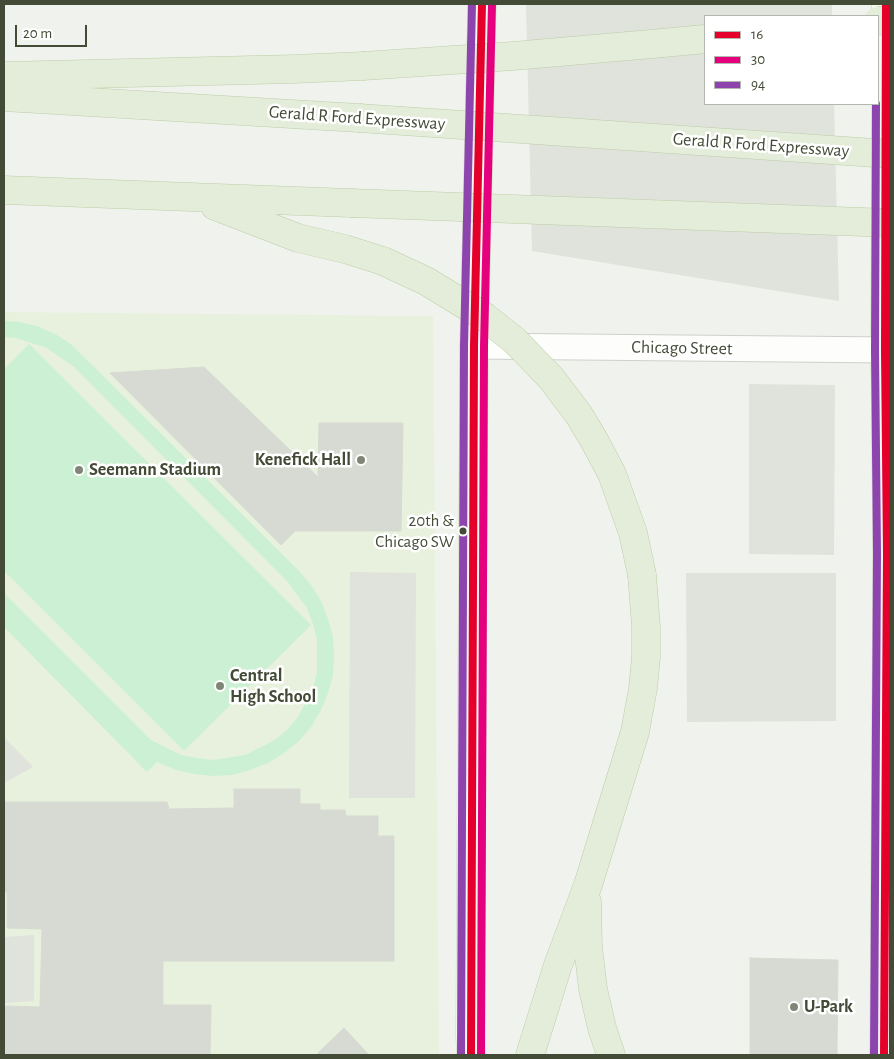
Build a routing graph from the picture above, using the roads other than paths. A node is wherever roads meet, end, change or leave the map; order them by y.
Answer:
1 (482, 4) edge
2 (886, 4) edge
3 (704, 39) edge
4 (4, 76) edge
5 (4, 97) edge
6 (890, 154) edge
7 (4, 190) edge
8 (195, 198) junction
9 (890, 223) edge
10 (474, 346) junction
11 (888, 350) edge
12 (588, 885) junction
13 (471, 1055) edge
14 (530, 1055) edge
15 (611, 1055) edge
16 (884, 1055) edge

1 - 10 main road
2 - 11 main road
3 - 4 highway, bridge
5 - 6 highway, Gerald R Ford Expressway, bridge
7 - 8 highway
8 - 9 highway, bridge
8 - 12 highway, bridge
10 - 11 street, Chicago Street
10 - 13 main road
11 - 16 main road
12 - 14 highway
12 - 15 highway

